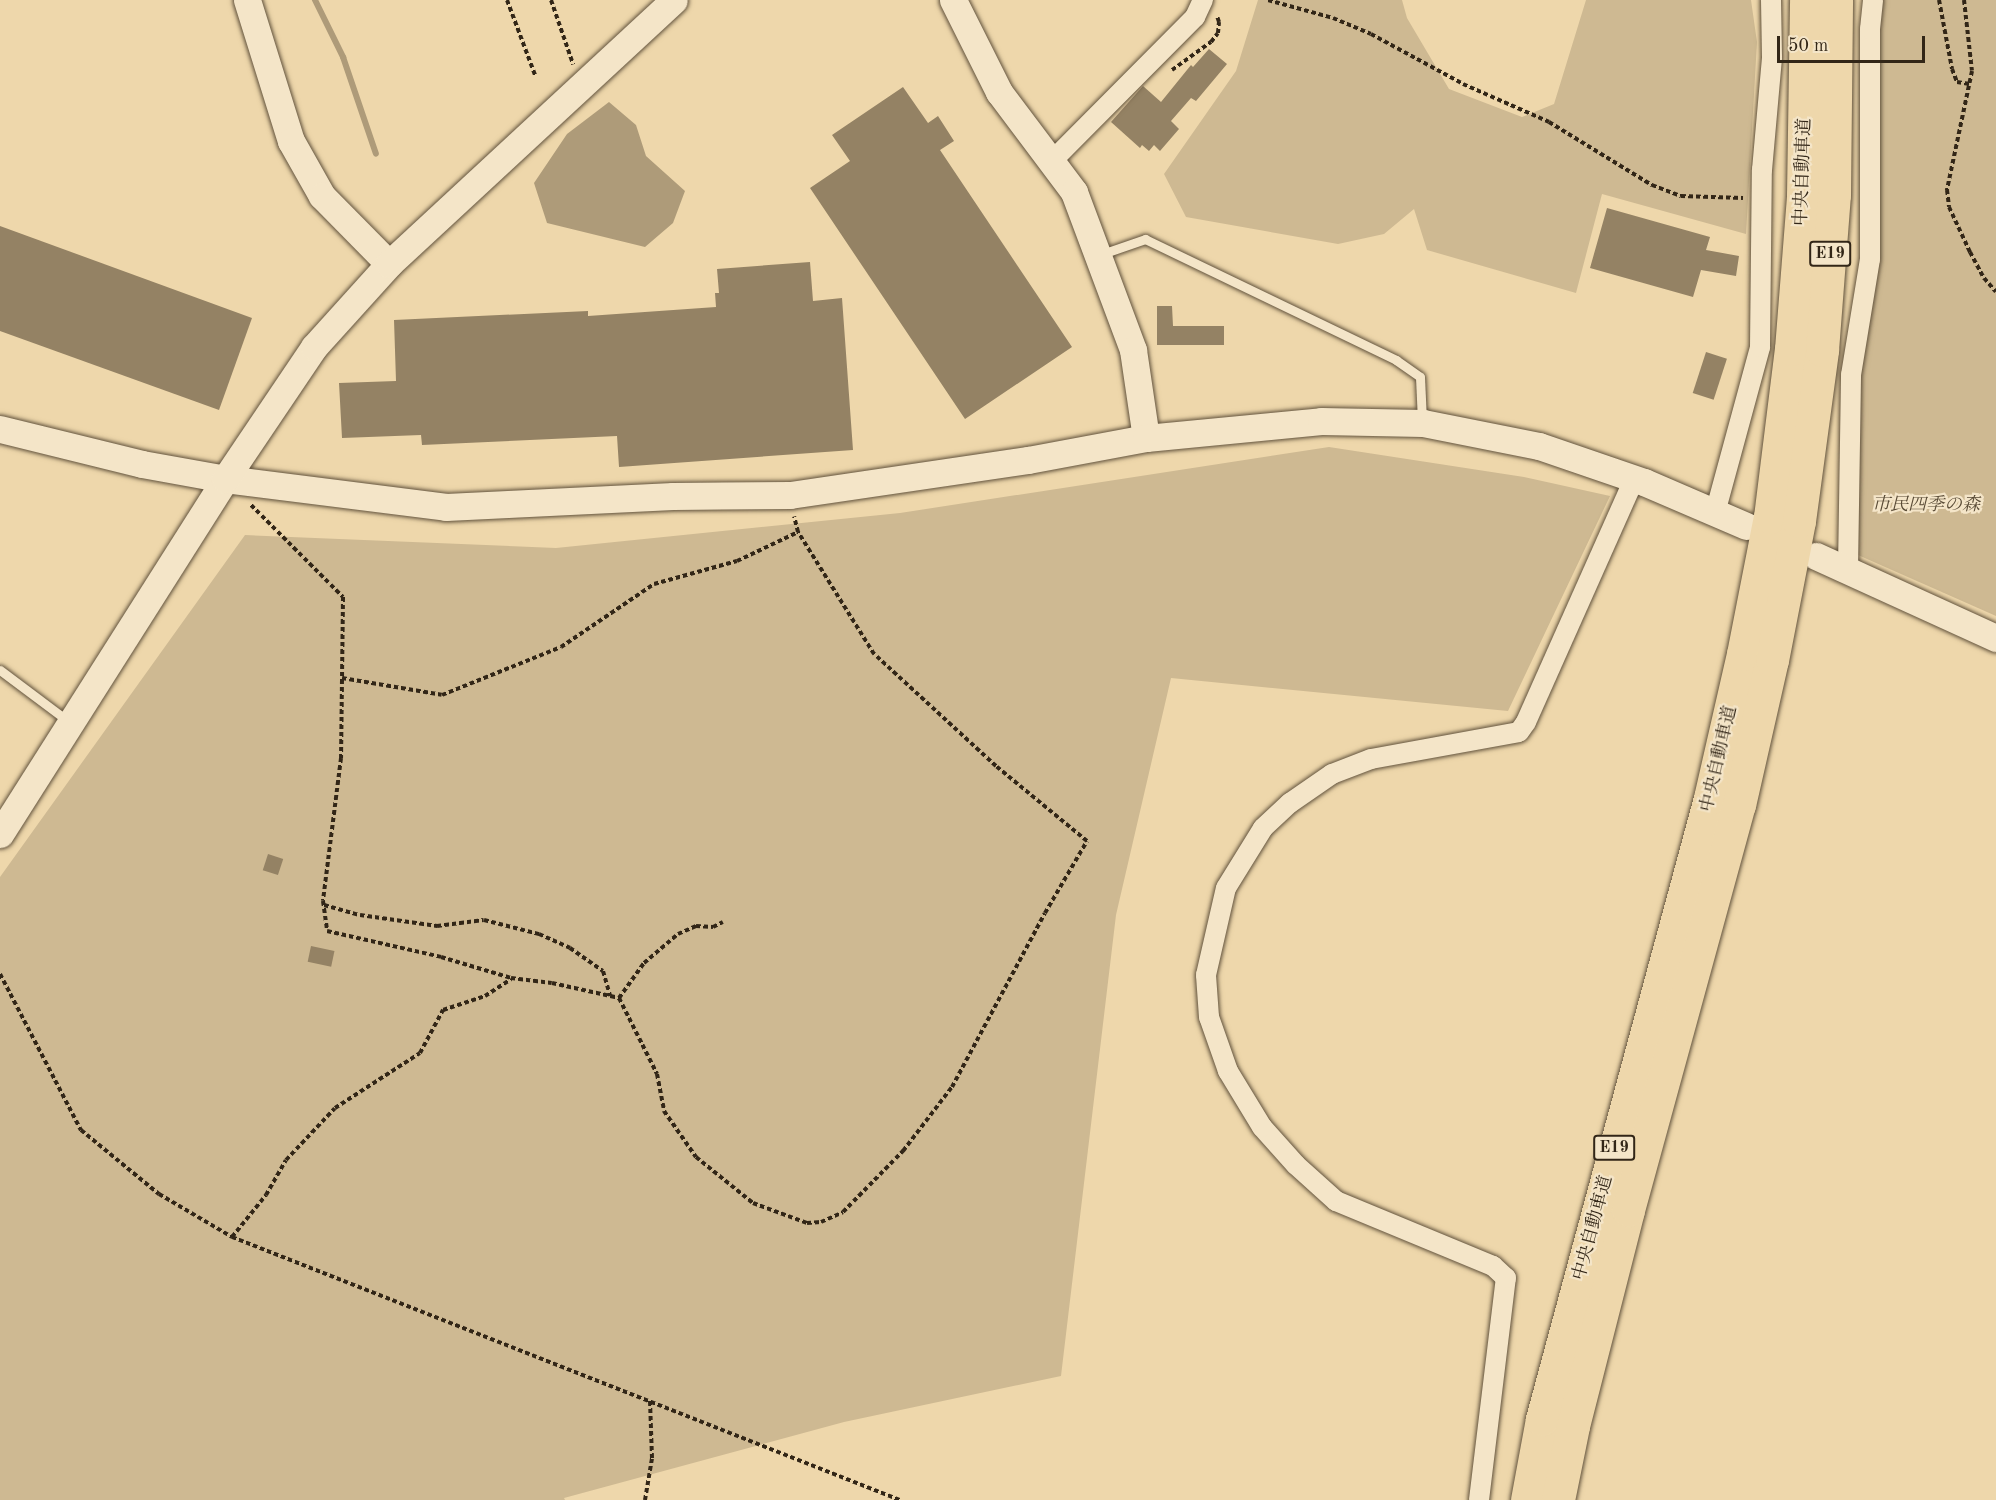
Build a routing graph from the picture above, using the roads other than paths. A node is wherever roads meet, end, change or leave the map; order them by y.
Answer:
1 (247, 0) edge
2 (674, 0) edge
3 (953, 0) edge
4 (1203, 0) edge
5 (1771, 0) edge
6 (1806, 0) edge
7 (1836, 0) edge
8 (1873, 0) edge
9 (1052, 161) junction
10 (1096, 256) junction
11 (389, 264) junction
12 (1423, 423) junction
13 (0, 429) edge
14 (1146, 438) junction
15 (225, 479) junction
16 (1634, 479) junction
17 (1715, 513) junction
18 (1746, 526) dead end
19 (1816, 556) dead end
20 (1848, 569) junction
21 (1996, 638) edge
22 (0, 670) edge
23 (70, 722) junction
24 (0, 834) edge
25 (1479, 1500) edge
26 (1527, 1500) edge
27 (1558, 1500) edge

1 - 11 street
2 - 11 street
3 - 9 street
4 - 9 street
5 - 17 street
6 - 26 highway, 中央自動車道 / E19
7 - 27 highway, 中央自動車道 / E19
8 - 20 street
9 - 10 street
10 - 12 lane
10 - 14 street
11 - 15 street
12 - 14 street
12 - 16 street
13 - 15 street
14 - 15 street
15 - 23 street
16 - 17 street
16 - 25 street
17 - 18 street
19 - 20 street
20 - 21 street
22 - 23 lane
23 - 24 street

